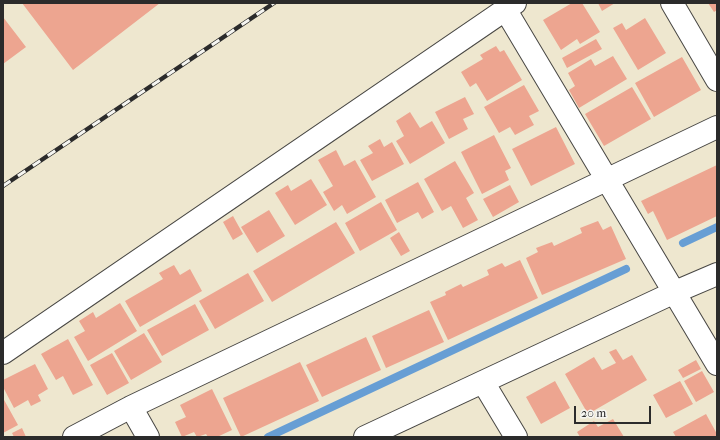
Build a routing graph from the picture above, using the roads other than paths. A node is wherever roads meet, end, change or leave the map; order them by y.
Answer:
1 (672, 3) edge
2 (510, 6) edge
3 (717, 80) edge
4 (717, 127) edge
5 (607, 179) junction
6 (717, 274) edge
7 (675, 292) junction
8 (3, 354) edge
9 (717, 364) edge
10 (483, 382) junction
11 (130, 407) junction
12 (74, 437) edge
13 (148, 437) edge
14 (365, 437) edge
15 (516, 437) edge

1 - 3 street
2 - 5 street
2 - 8 street
4 - 5 street
5 - 7 street
5 - 11 street
6 - 7 street
7 - 9 street
7 - 10 street
10 - 14 street
10 - 15 street
11 - 12 street
11 - 13 street

